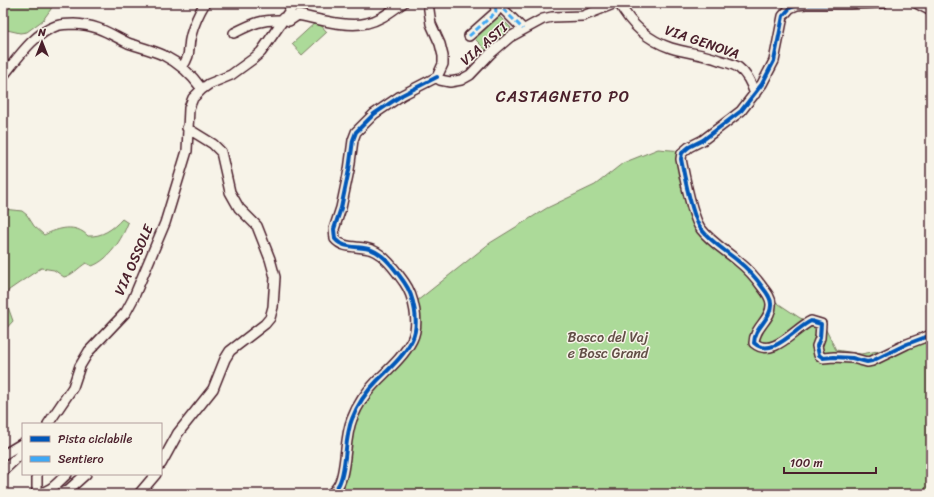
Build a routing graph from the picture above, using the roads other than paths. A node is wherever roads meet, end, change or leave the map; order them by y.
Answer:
1 (205, 3) edge
2 (295, 3) edge
3 (403, 3) edge
4 (428, 3) edge
5 (496, 3) edge
6 (618, 3) edge
7 (883, 3) edge
8 (916, 3) edge
9 (931, 11) edge
10 (283, 19) junction
11 (523, 29) junction
12 (234, 33) dead end
13 (469, 36) dead end
14 (182, 67) junction
15 (3, 76) edge
16 (437, 78) junction
17 (202, 89) junction
18 (755, 94) junction
19 (187, 128) junction
20 (931, 335) edge
21 (49, 423) edge
22 (22, 444) edge
23 (22, 453) edge
24 (3, 455) edge
25 (162, 462) edge
26 (3, 471) edge
27 (37, 475) edge
28 (66, 475) edge
29 (85, 475) edge
30 (155, 475) edge
31 (37, 494) edge
32 (59, 494) edge
33 (138, 494) edge
34 (331, 494) edge

1 - 14 street
2 - 10 street
3 - 10 street
4 - 16 street
5 - 11 street
5 - 13 street
6 - 11 street, VIA ASTI
6 - 18 street, VIA GENOVA
7 - 18 street
8 - 9 street
10 - 12 street
10 - 17 street
11 - 16 street, VIA ASTI
14 - 15 street
14 - 17 street
16 - 34 street
17 - 19 street, VIA OSSOLE
18 - 20 street
19 - 21 street, VIA OSSOLE
19 - 25 street
22 - 24 street
23 - 26 street
27 - 31 street
28 - 31 street
29 - 32 street
30 - 33 street

